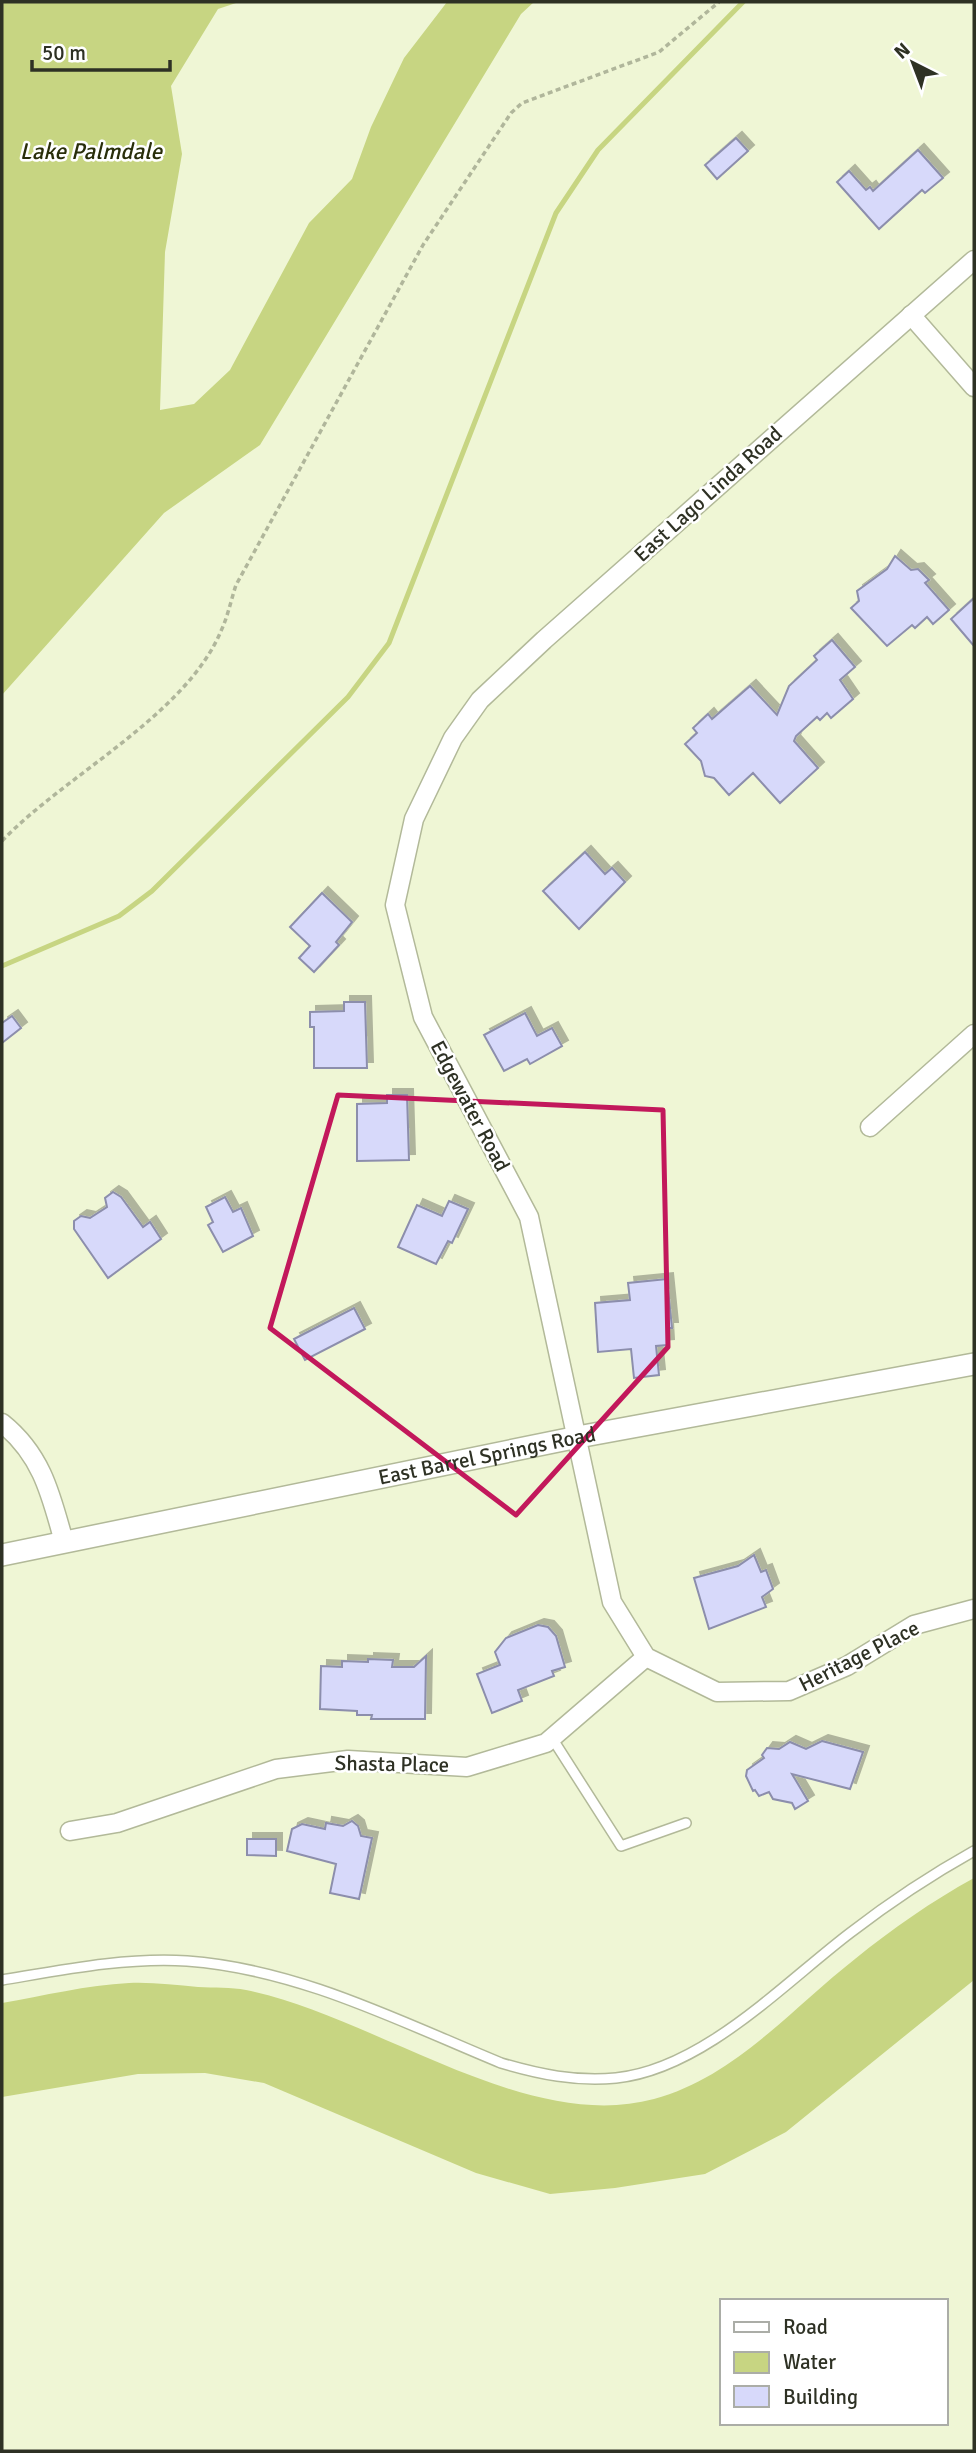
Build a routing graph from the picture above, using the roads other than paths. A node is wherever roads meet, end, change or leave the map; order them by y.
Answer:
1 (974, 260) edge
2 (911, 315) junction
3 (974, 387) edge
4 (453, 738) joint
5 (974, 1034) edge
6 (870, 1127) dead end
7 (974, 1364) edge
8 (2, 1423) edge
9 (578, 1437) junction
10 (64, 1542) junction
11 (2, 1555) edge
12 (974, 1609) edge
13 (646, 1657) junction
14 (552, 1738) junction
15 (686, 1823) dead end
16 (70, 1831) dead end
17 (974, 1851) edge
18 (2, 1980) edge

1 - 2 street, East Lago Linda Road
2 - 3 street
2 - 4 street, East Lago Linda Road
4 - 9 street, Edgewater Road
5 - 6 street
7 - 9 street, East Barrel Springs Road
8 - 10 street
9 - 10 street, East Barrel Springs Road
9 - 13 street, Edgewater Road
10 - 11 street, East Barrel Springs Road
12 - 13 street, Heritage Place
13 - 14 street, Shasta Place
14 - 15 lane
14 - 16 street, Shasta Place
17 - 18 lane

